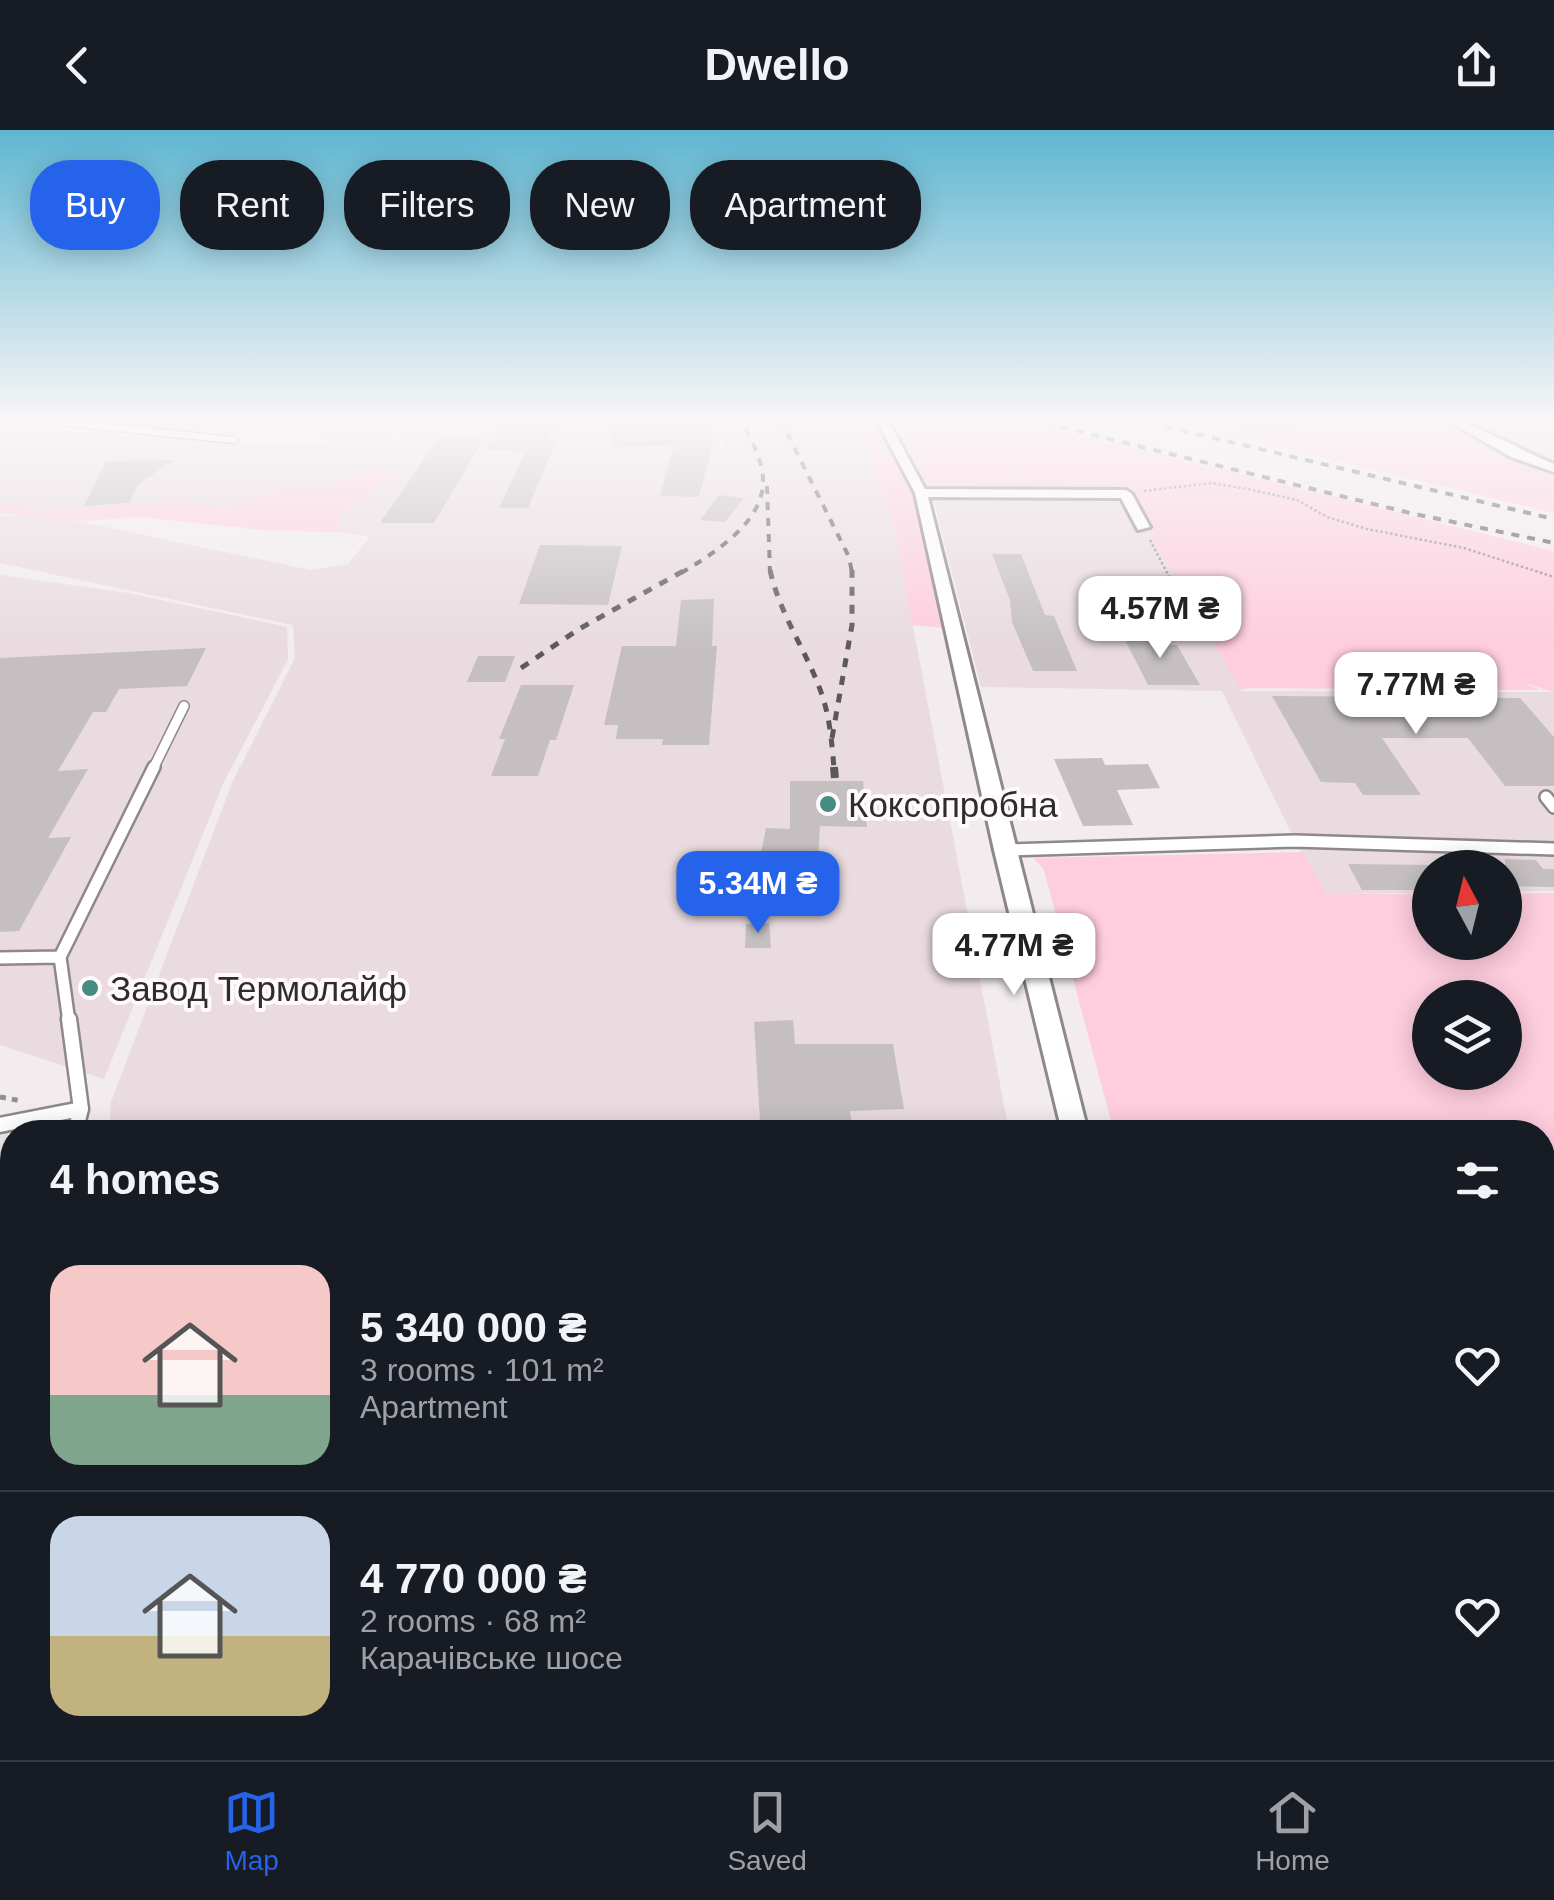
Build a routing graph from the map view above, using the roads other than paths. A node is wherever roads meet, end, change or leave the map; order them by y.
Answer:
1 (920, 495) edge
2 (1127, 495) edge
3 (1143, 526) road end
4 (184, 706) dead end
5 (1546, 796) dead end
6 (1554, 808) edge
7 (1554, 849) edge
8 (1004, 850) junction
9 (60, 957) junction
10 (0, 958) edge
11 (81, 1109) junction
12 (25, 1120) edge
13 (78, 1120) edge
14 (1072, 1120) edge

1 - 8 street
2 - 3 street
4 - 9 lane
5 - 6 lane
7 - 8 lane
8 - 14 street
9 - 10 lane
9 - 11 lane
11 - 12 lane
11 - 13 lane

